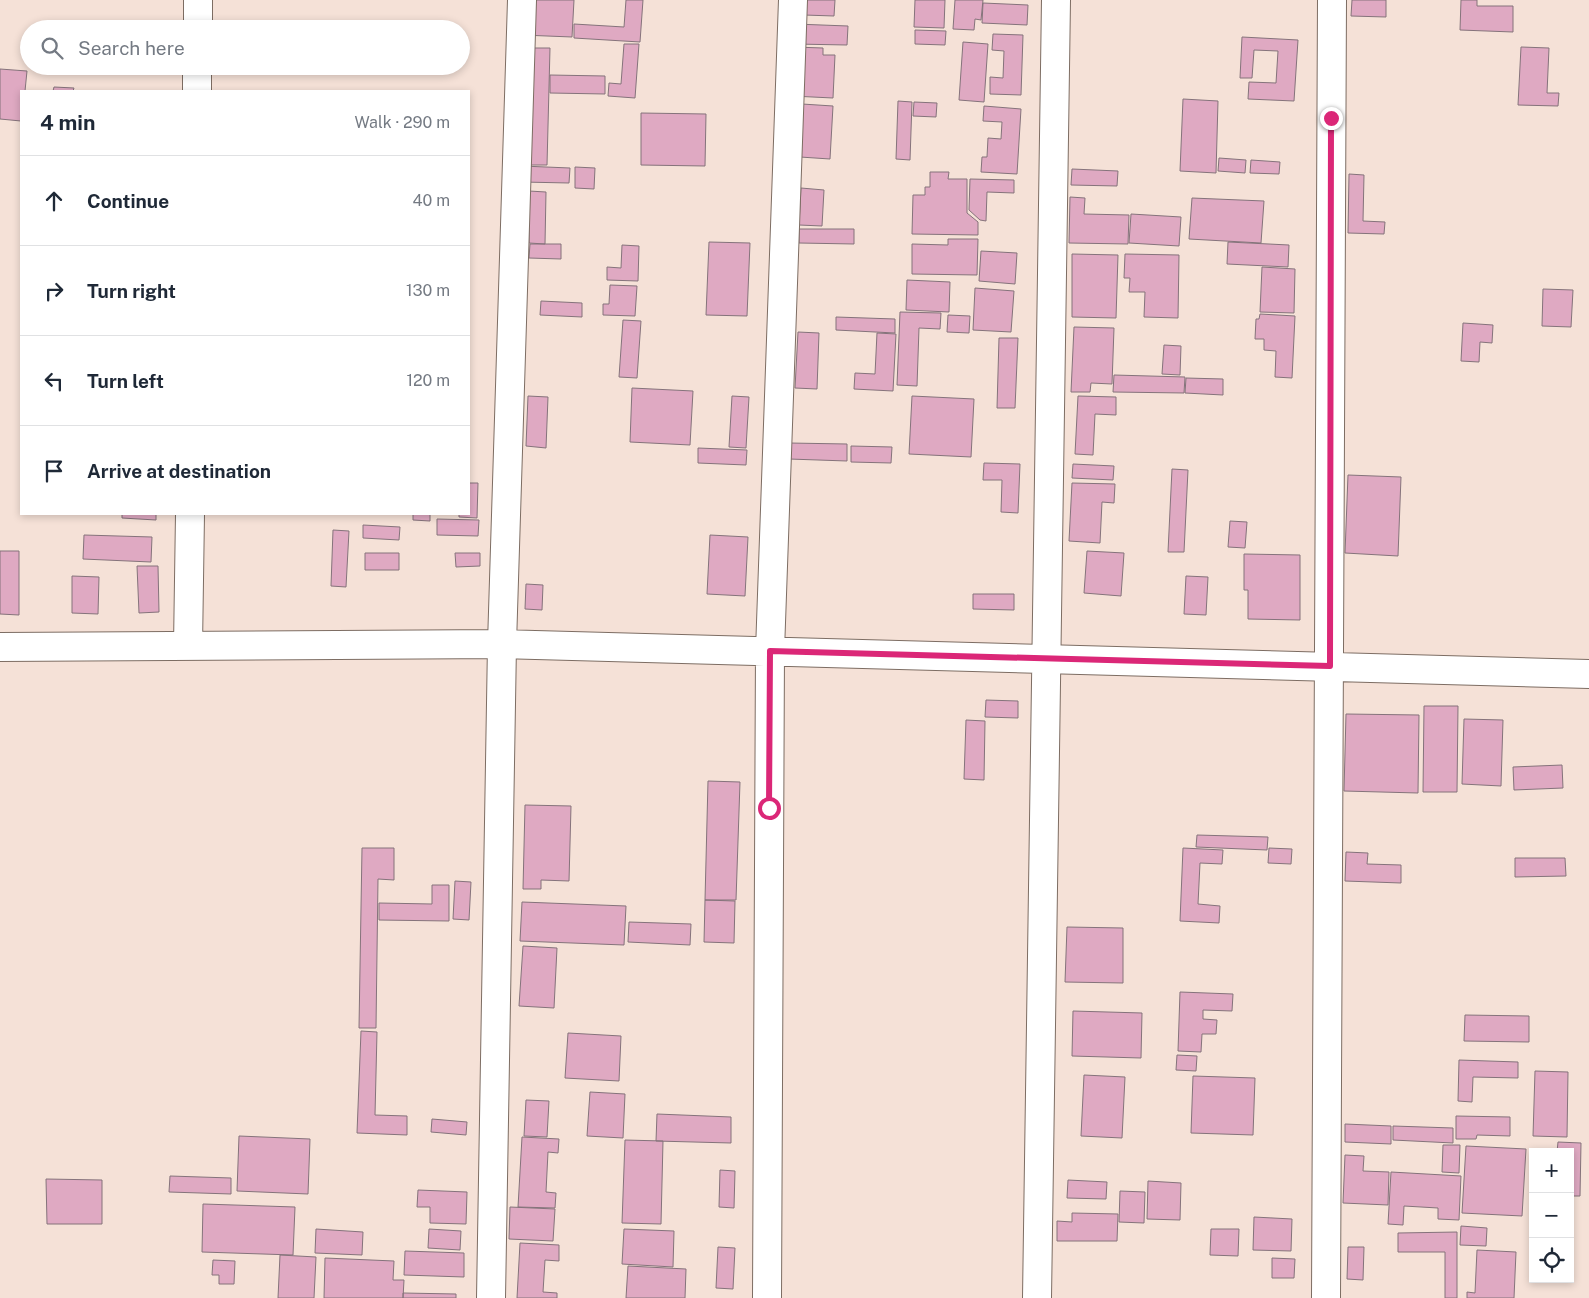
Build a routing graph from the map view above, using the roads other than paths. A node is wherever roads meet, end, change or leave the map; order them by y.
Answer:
1 (198, 0) edge
2 (522, 0) edge
3 (793, 0) edge
4 (1056, 0) edge
5 (1332, 0) edge
6 (198, 20) edge
7 (197, 75) edge
8 (197, 90) edge
9 (190, 515) edge
10 (502, 644) junction
11 (188, 646) junction
12 (0, 647) edge
13 (770, 651) junction
14 (1047, 659) junction
15 (1330, 666) junction
16 (1589, 674) edge
17 (491, 1298) edge
18 (767, 1298) edge
19 (1037, 1298) edge
20 (1326, 1298) edge

1 - 6 street
2 - 10 street
3 - 13 street
4 - 14 street
5 - 15 street
7 - 8 street
9 - 11 street
10 - 11 street
10 - 13 street
10 - 17 street
11 - 12 street
13 - 14 street
13 - 18 street
14 - 15 street
14 - 19 street
15 - 16 street
15 - 20 street

